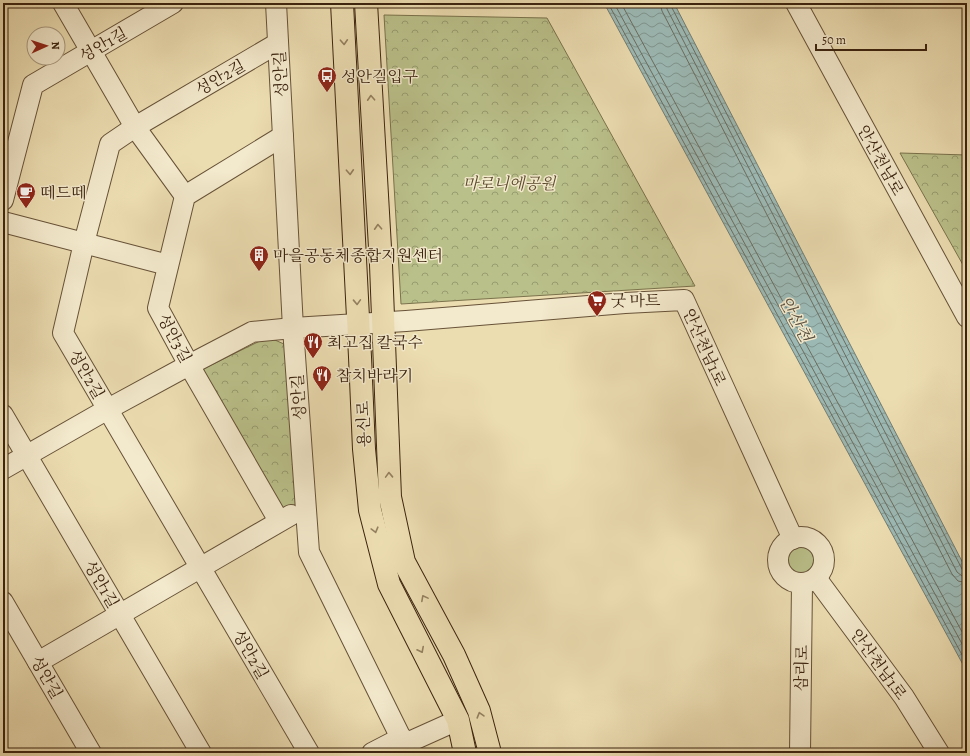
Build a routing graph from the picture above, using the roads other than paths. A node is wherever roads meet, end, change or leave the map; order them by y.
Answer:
1 (63, 3) edge
2 (173, 3) edge
3 (276, 3) edge
4 (342, 3) edge
5 (366, 3) edge
6 (796, 3) edge
7 (278, 43) junction
8 (91, 51) junction
9 (135, 126) junction
10 (283, 136) junction
11 (185, 196) junction
12 (3, 200) edge
13 (3, 222) edge
14 (84, 243) junction
15 (168, 265) junction
16 (967, 317) edge
17 (383, 322) junction
18 (358, 324) junction
19 (293, 328) junction
20 (189, 365) junction
21 (108, 409) junction
22 (3, 415) edge
23 (26, 456) junction
24 (3, 469) edge
25 (306, 507) junction
26 (279, 521) junction
27 (793, 539) junction
28 (200, 568) junction
29 (809, 581) junction
30 (3, 602) edge
31 (120, 614) junction
32 (38, 662) junction
33 (458, 720) junction
34 (401, 738) junction
35 (91, 753) edge
36 (201, 753) edge
37 (309, 753) edge
38 (372, 753) edge
39 (465, 753) edge
40 (490, 753) edge
41 (800, 753) edge
42 (939, 753) edge

1 - 8 street
2 - 8 street, 성안1길
3 - 7 street, 성안길
4 -> 18 main road, 용신로
17 -> 5 main road
6 - 16 street, 안산천남로
7 - 9 street, 성안2길
7 - 10 street, 성안길
8 - 9 street
8 - 12 street, 성안1길
9 - 11 street
9 - 14 street, 성안2길
10 - 11 street
10 - 19 street, 성안길
11 - 15 street, 성안3길
13 - 14 street
14 - 15 street
14 - 21 street, 성안2길
15 - 20 street, 성안3길
17 - 18 street, 안산천남1로
17 - 27 street, 안산천남1로
40 -> 17 main road
18 - 19 street, 안산천남1로
18 -> 33 main road, 용신로
19 - 20 street, 안산천남1로
19 - 25 street, 성안길
20 - 21 street, 안산천남1로
20 - 26 street, 성안3길
21 - 23 street, 안산천남1로
21 - 28 street, 성안2길
22 - 23 street, 성안1길
23 - 24 street, 안산천남1로
23 - 31 street, 성안1길
25 - 26 street
25 - 34 street, 성안길
26 - 28 street
27 - 29 street
27 - 29 street
28 - 31 street
28 - 37 street, 성안2길
29 - 41 street, 삼리로
29 - 42 street, 안산천남1로
30 - 32 street, 성안길
31 - 32 street
31 - 36 street, 성안1길
32 - 35 street, 성안길
33 - 34 street
33 - 39 main road, 용신로
34 - 38 street

